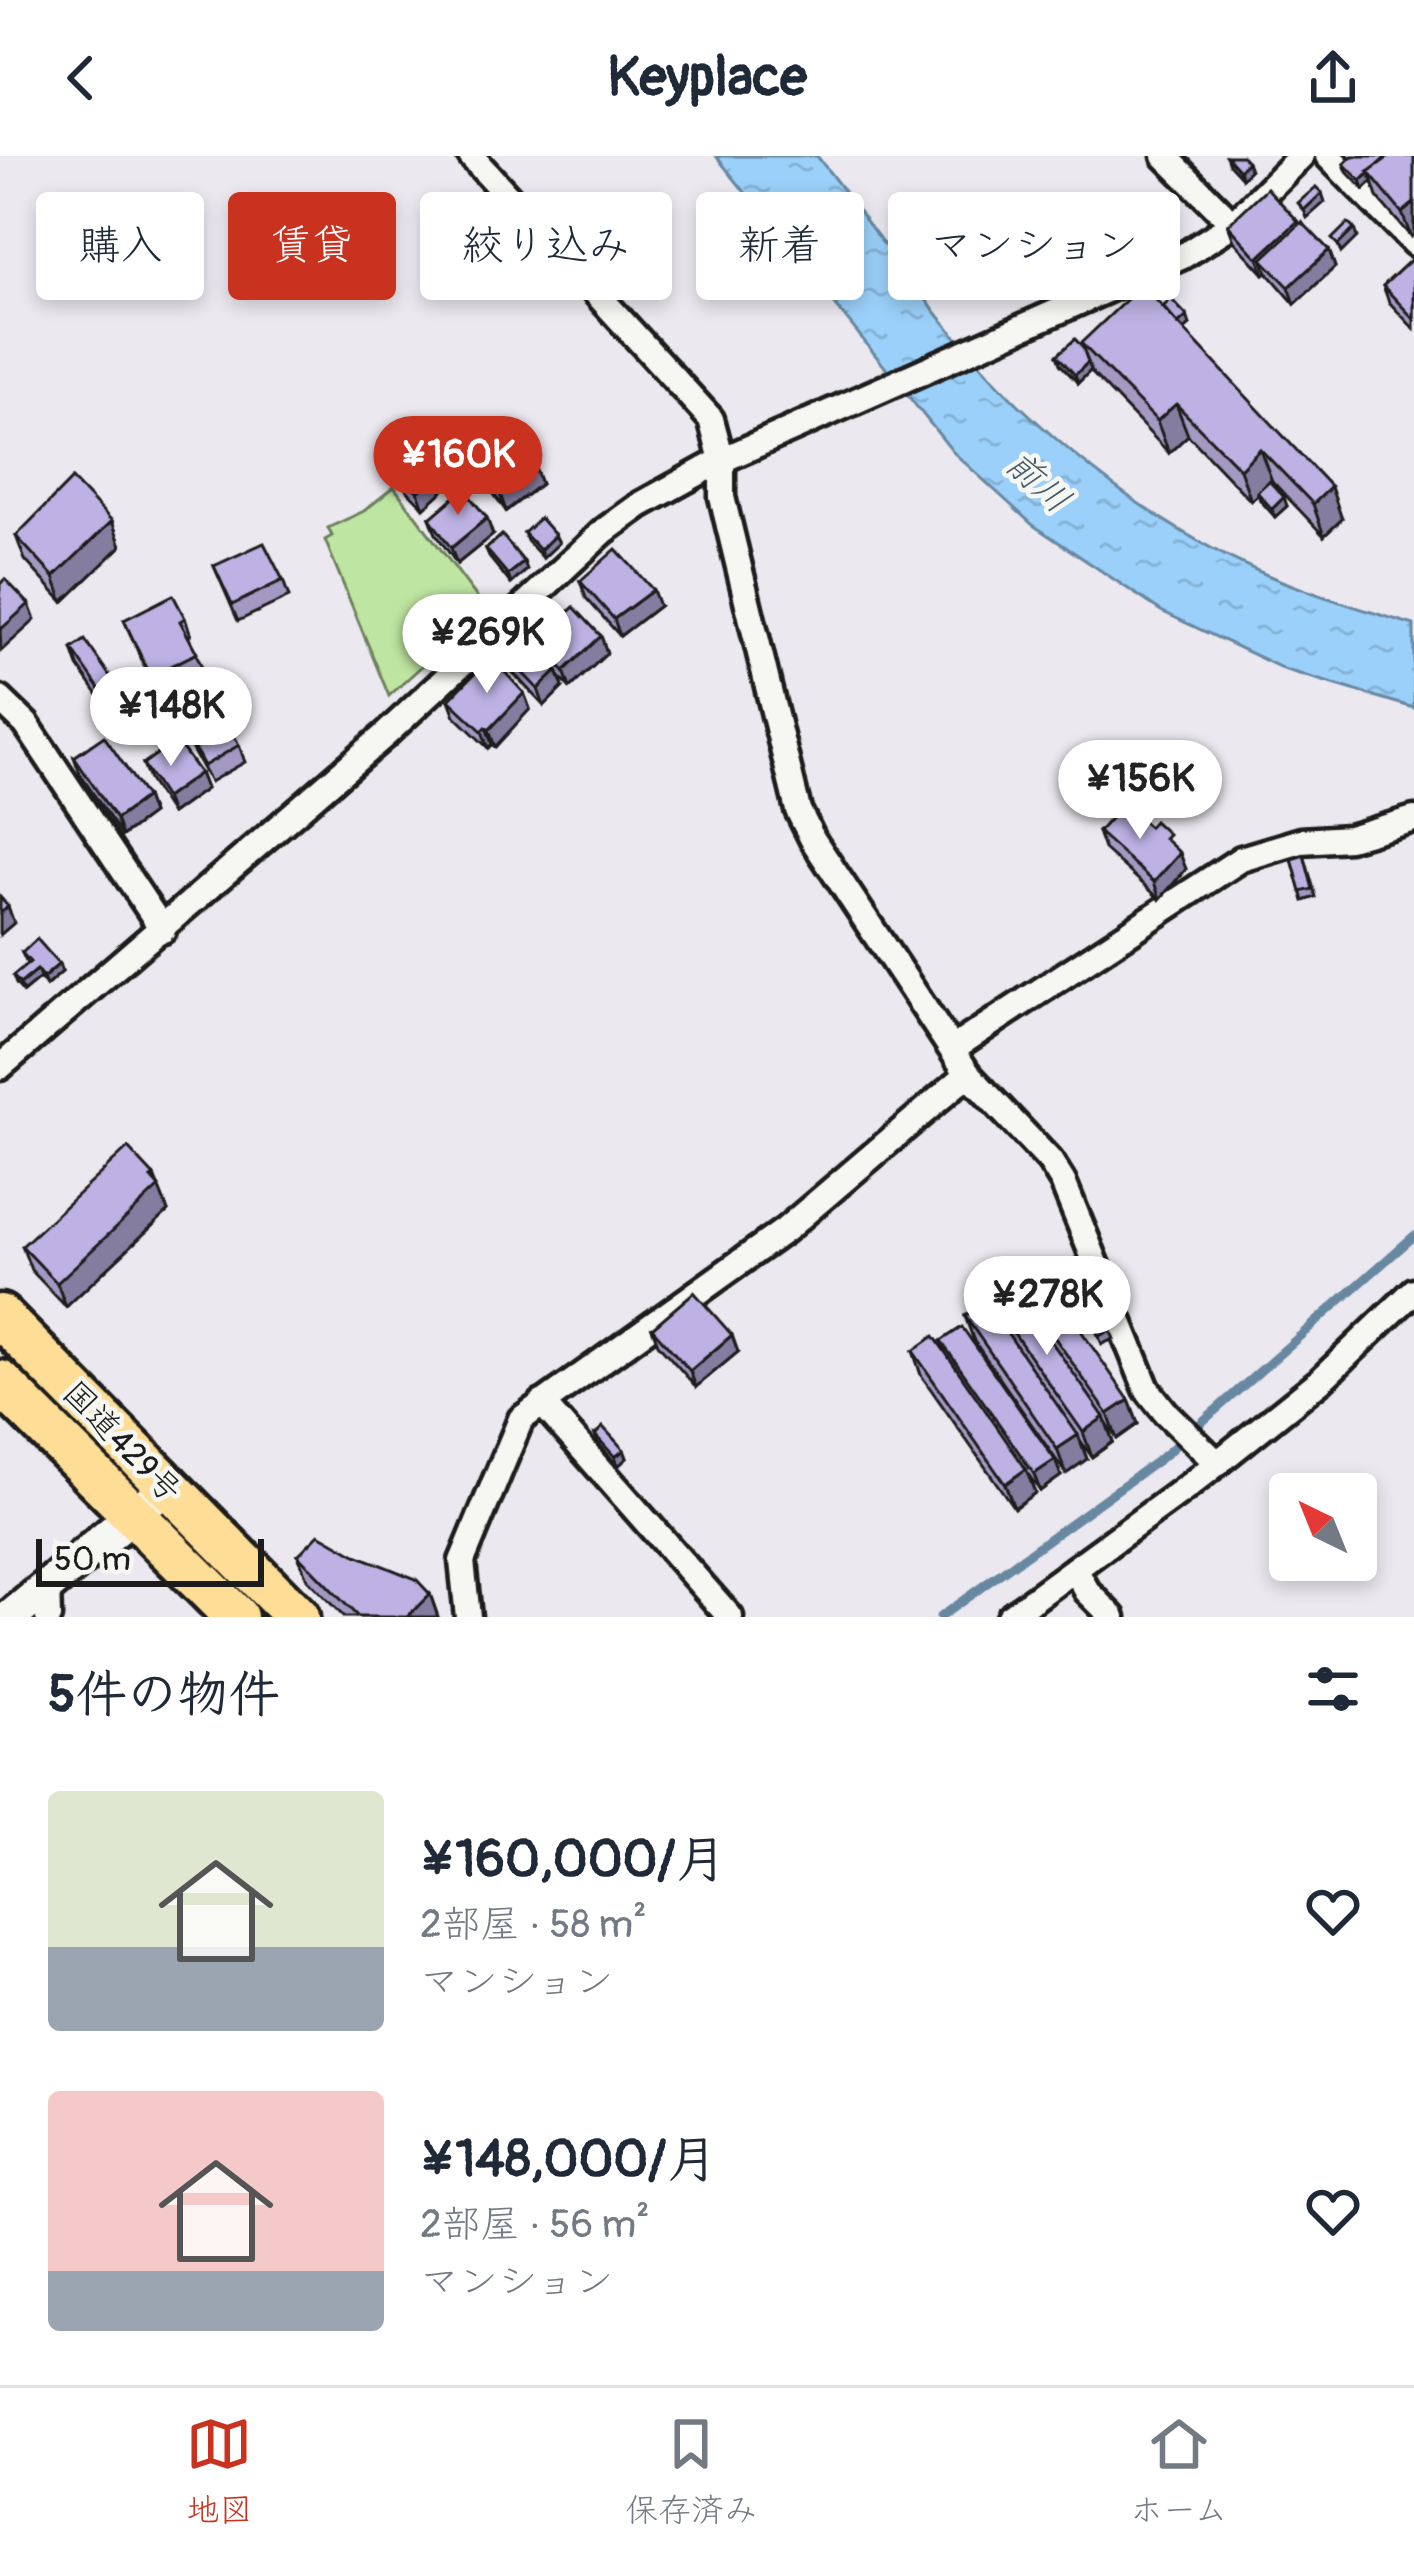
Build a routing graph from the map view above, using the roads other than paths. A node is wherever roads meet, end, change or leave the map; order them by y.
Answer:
1 (471, 156) edge
2 (1165, 156) edge
3 (1301, 156) edge
4 (1328, 156) edge
5 (1233, 224) junction
6 (1414, 243) edge
7 (722, 460) junction
8 (0, 698) edge
9 (1414, 819) edge
10 (163, 930) junction
11 (952, 1049) junction
12 (0, 1066) edge
13 (968, 1074) junction
14 (1414, 1291) edge
15 (0, 1316) edge
16 (0, 1382) edge
17 (542, 1402) junction
18 (1213, 1458) junction
19 (166, 1486) junction
20 (133, 1515) junction
21 (1075, 1569) junction
22 (48, 1602) edge
23 (11, 1617) edge
24 (236, 1617) edge
25 (297, 1617) edge
26 (468, 1617) edge
27 (730, 1617) edge
28 (1009, 1617) edge
29 (1113, 1617) edge

1 - 7 street
2 - 5 street
3 - 5 street
4 - 6 street
5 - 7 street
7 - 10 street
7 - 11 street
8 - 10 street
9 - 11 street
10 - 12 street
11 - 13 street
13 - 17 street
13 - 18 street
14 - 18 street
15 - 19 highway, 国道429号
16 - 20 highway, 国道429号
17 - 26 street
17 - 27 street
18 - 21 street
19 - 20 street
19 - 25 highway, 国道429号
20 - 22 street
20 - 24 highway, 国道429号
21 - 28 street
21 - 29 street
22 - 23 street

